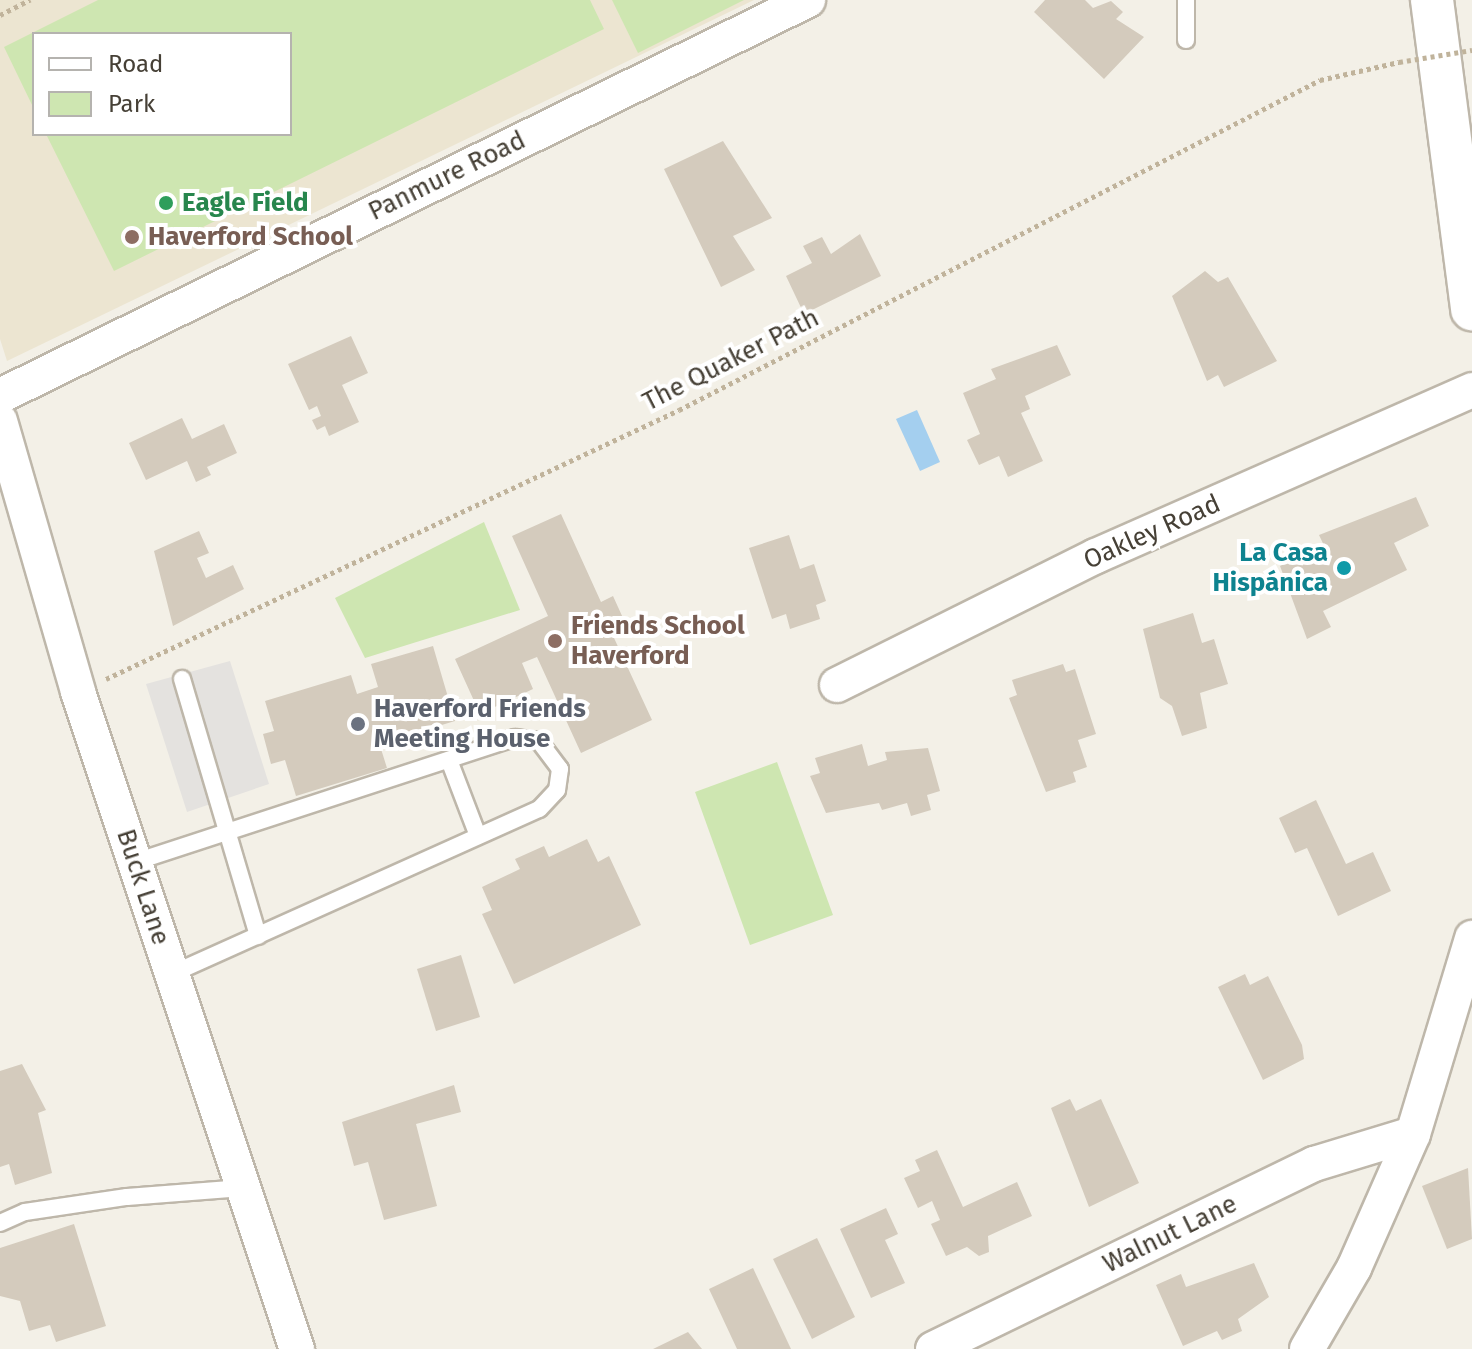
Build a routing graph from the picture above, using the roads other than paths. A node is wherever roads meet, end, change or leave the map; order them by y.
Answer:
1 (808, 0) edge
2 (1186, 0) edge
3 (1432, 0) edge
4 (1186, 40) dead end
5 (1472, 309) edge
6 (1472, 390) edge
7 (0, 396) edge
8 (0, 421) edge
9 (182, 679) dead end
10 (837, 685) dead end
11 (449, 760) junction
12 (228, 833) junction
13 (478, 836) junction
14 (143, 860) junction
15 (258, 936) junction
16 (1472, 938) edge
17 (172, 974) junction
18 (1413, 1134) junction
19 (243, 1188) junction
20 (0, 1223) edge
21 (297, 1349) edge
22 (933, 1349) edge
23 (1307, 1349) edge

1 - 7 street, Panmure Road
2 - 4 lane
3 - 5 street
6 - 10 street, Oakley Road
8 - 14 street, Buck Lane
9 - 12 lane
11 - 12 lane
11 - 13 lane
11 - 13 lane
12 - 14 lane
12 - 15 lane
13 - 15 lane
14 - 17 street, Buck Lane
15 - 17 lane
16 - 18 street
17 - 19 street, Buck Lane
18 - 22 street, Walnut Lane
18 - 23 street
19 - 20 lane
19 - 21 street, Buck Lane

